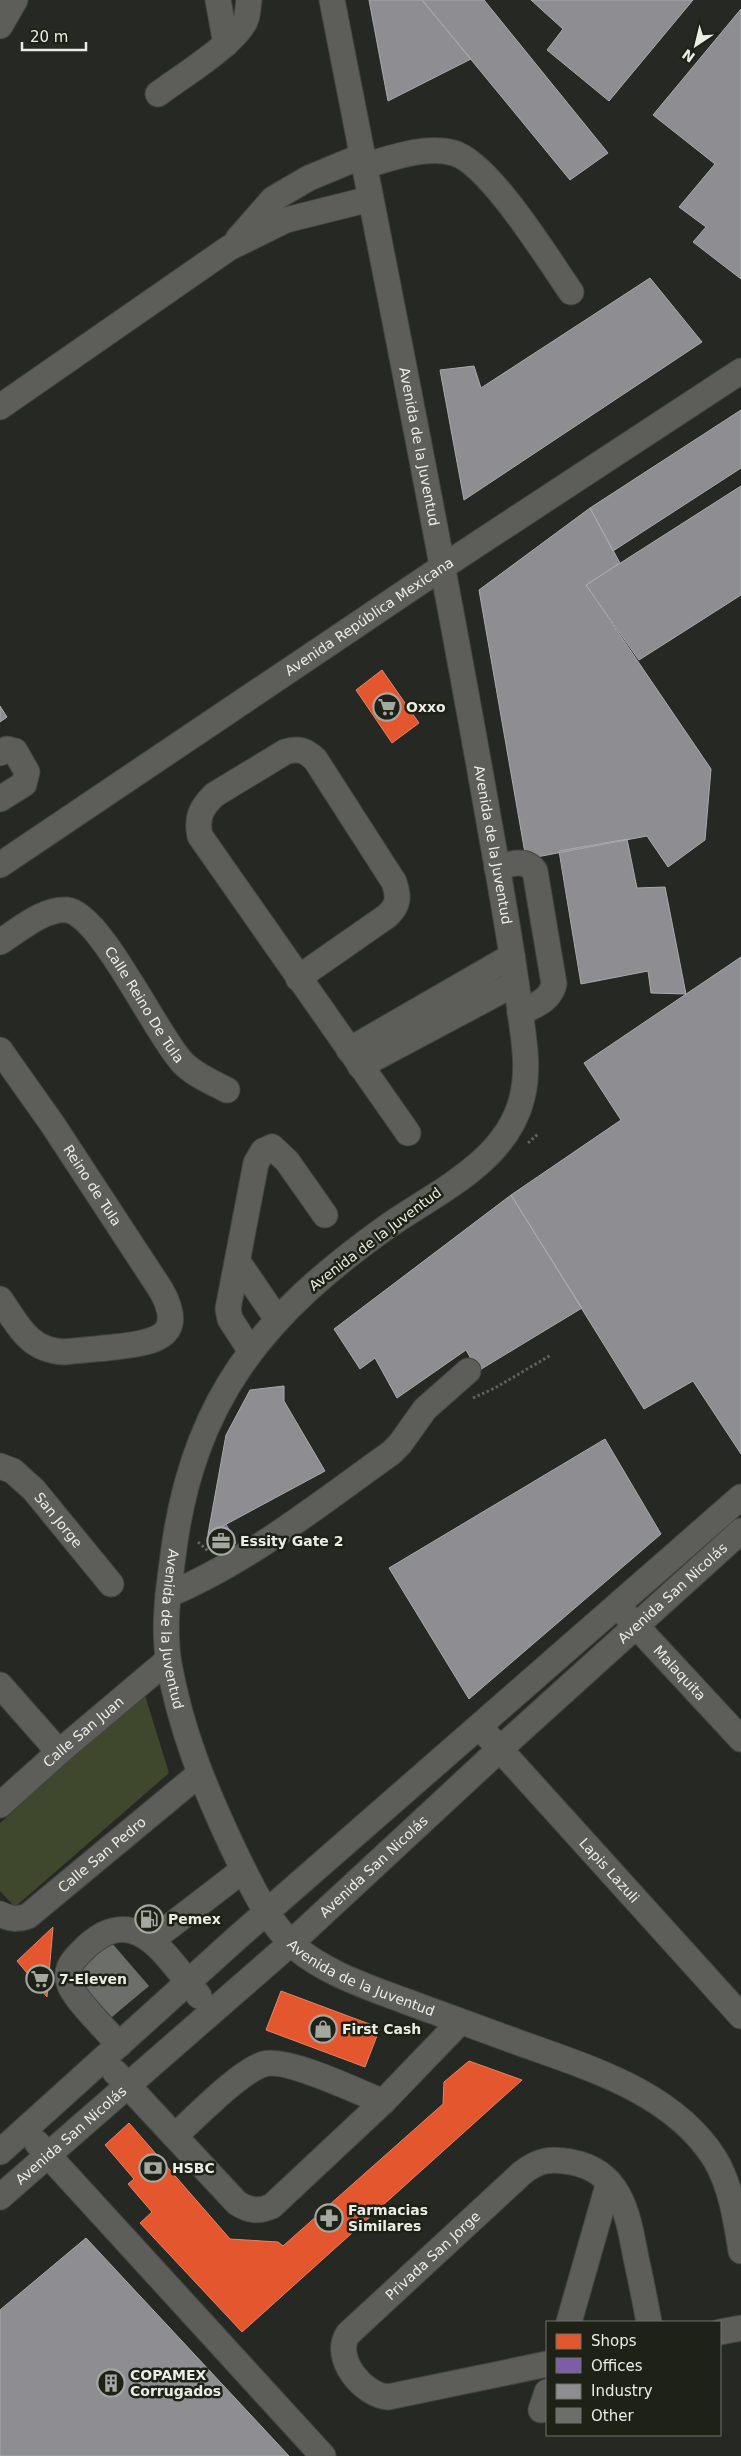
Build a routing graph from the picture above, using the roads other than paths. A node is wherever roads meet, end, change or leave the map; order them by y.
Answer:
1 (15, 0) edge
2 (218, 0) edge
3 (249, 0) edge
4 (332, 0) edge
5 (0, 26) edge
6 (226, 44) junction
7 (158, 94) dead end
8 (363, 161) junction
9 (370, 199) junction
10 (229, 248) junction
11 (571, 292) dead end
12 (741, 370) edge
13 (0, 407) edge
14 (444, 566) junction
15 (0, 753) edge
16 (0, 799) edge
17 (0, 865) edge
18 (497, 868) junction
19 (0, 942) edge
20 (512, 956) junction
21 (298, 978) junction
22 (516, 983) junction
23 (520, 1013) junction
24 (0, 1050) edge
25 (355, 1058) junction
26 (227, 1090) dead end
27 (408, 1132) dead end
28 (325, 1216) dead end
29 (238, 1262) junction
30 (0, 1299) edge
31 (277, 1318) junction
32 (250, 1350) junction
33 (468, 1370) dead end
34 (0, 1466) edge
35 (741, 1497) edge
36 (741, 1531) edge
37 (111, 1584) dead end
38 (168, 1595) junction
39 (617, 1605) junction
40 (636, 1626) junction
41 (168, 1660) junction
42 (0, 1686) edge
43 (478, 1725) junction
44 (741, 1739) edge
45 (500, 1749) junction
46 (59, 1752) junction
47 (198, 1775) junction
48 (0, 1805) edge
49 (243, 1870) junction
50 (267, 1911) junction
51 (0, 1914) edge
52 (152, 1940) junction
53 (290, 1943) junction
54 (188, 1983) junction
55 (212, 2011) junction
56 (741, 2016) edge
57 (460, 2022) junction
58 (111, 2052) junction
59 (126, 2085) junction
60 (383, 2102) junction
61 (25, 2130) junction
62 (175, 2136) junction
63 (0, 2152) edge
64 (48, 2154) junction
65 (609, 2182) junction
66 (0, 2197) edge
67 (741, 2250) edge
68 (569, 2321) edge
69 (649, 2321) edge
70 (741, 2328) edge
71 (721, 2332) edge
72 (546, 2364) edge
73 (323, 2456) edge

1 - 5 street
2 - 6 street
3 - 6 street
4 - 8 street, Avenida de la Juventud
6 - 7 street
8 - 9 street, Avenida de la Juventud
8 - 10 street
8 - 11 street
9 - 10 street
9 - 14 street, Avenida de la Juventud
10 - 13 street
12 - 14 street, Avenida República Mexicana
14 - 17 street, Avenida República Mexicana
14 - 18 street, Avenida de la Juventud
15 - 16 street
18 - 20 street, Avenida de la Juventud
18 - 23 street
19 - 26 street, Calle Reino De Tula
20 - 22 street, Avenida de la Juventud
20 - 25 street
21 - 21 street
21 - 25 street
22 - 23 street, Avenida de la Juventud
22 - 25 street
23 - 31 street, Avenida de la Juventud
24 - 30 street, Reino de Tula
25 - 27 street
28 - 29 street
29 - 31 street
29 - 32 street
31 - 32 street, Avenida de la Juventud
32 - 38 street, Avenida de la Juventud
33 - 38 street
34 - 37 street, San Jorge
35 - 39 street, Avenida San Nicolás
36 - 40 street, Avenida San Nicolás
38 - 41 street, Avenida de la Juventud
39 - 40 street, Malaquita
39 - 43 street, Avenida San Nicolás
40 - 44 street, Malaquita
40 - 45 street, Avenida San Nicolás
41 - 46 street, Calle San Juan
41 - 47 street, Avenida de la Juventud
42 - 46 street
43 - 45 street, Lapis Lazuli
43 - 50 street, Avenida San Nicolás
45 - 53 street, Avenida San Nicolás
45 - 56 street, Lapis Lazuli
46 - 48 street, Calle San Juan
47 - 49 street, Avenida de la Juventud
47 - 51 street, Calle San Pedro
49 - 50 street, Avenida de la Juventud
49 - 52 street
50 - 53 street, Avenida de la Juventud
50 - 54 street, Avenida San Nicolás
52 - 54 street
52 - 58 street
53 - 55 street, Avenida San Nicolás
53 - 57 street, Avenida de la Juventud
54 - 55 street
54 - 58 street, Avenida San Nicolás
55 - 59 street, Avenida San Nicolás
57 - 60 street
57 - 67 street, Avenida de la Juventud
58 - 59 street
58 - 61 street, Avenida San Nicolás
59 - 62 street
59 - 64 street, Avenida San Nicolás
60 - 62 street
60 - 62 street
61 - 63 street, Avenida San Nicolás
61 - 64 street
64 - 66 street, Avenida San Nicolás
64 - 73 street
65 - 68 street
65 - 69 street, Privada San Jorge
65 - 72 street, Privada San Jorge
70 - 71 street

